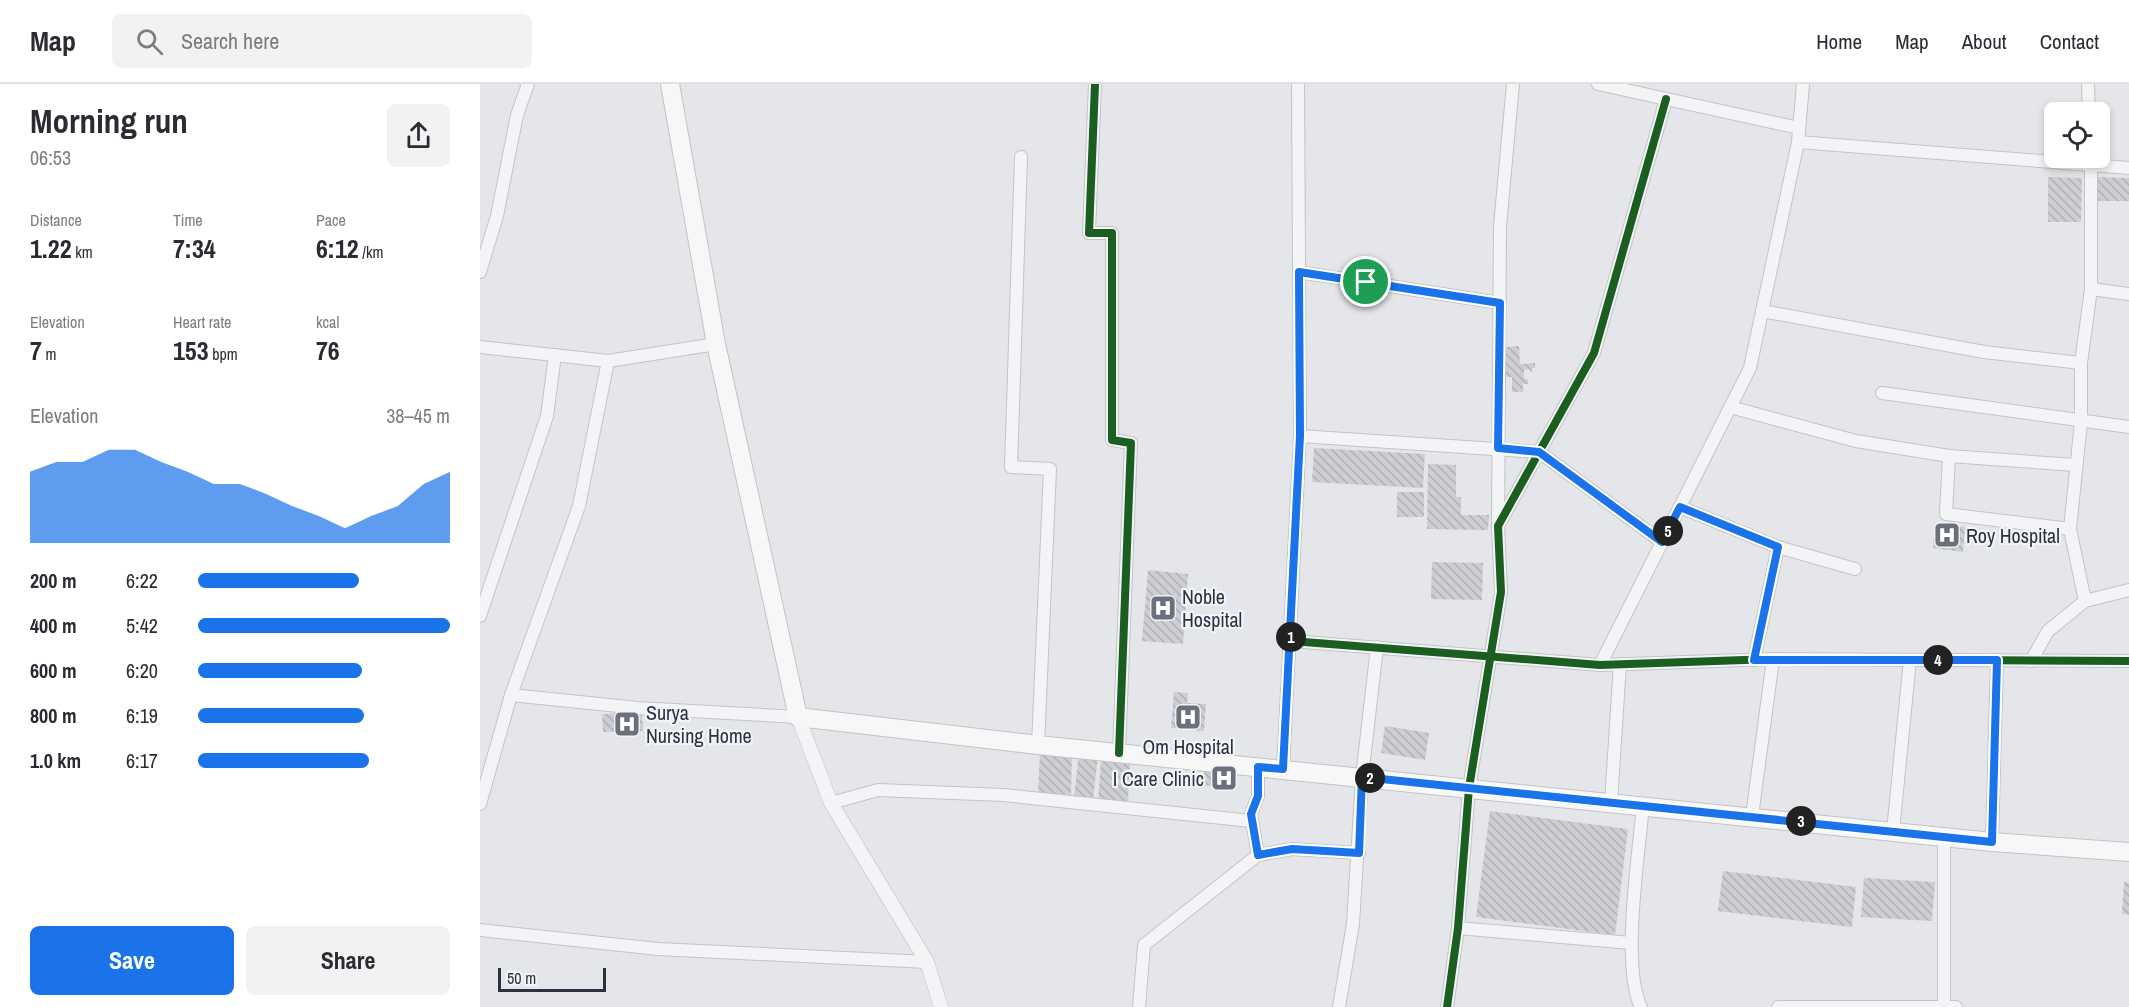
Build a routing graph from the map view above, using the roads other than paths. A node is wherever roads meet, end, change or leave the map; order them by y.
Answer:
1 (528, 84) edge
2 (670, 84) edge
3 (1095, 84) edge
4 (1298, 84) edge
5 (1514, 84) edge
6 (1598, 84) edge
7 (1803, 84) edge
8 (2088, 84) edge
9 (1666, 99) junction
10 (2089, 102) edge
11 (1799, 128) junction
12 (1798, 142) junction
13 (1021, 157) dead end
14 (2044, 158) edge
15 (2110, 164) edge
16 (2091, 168) edge
17 (2129, 168) edge
18 (480, 272) edge
19 (1299, 272) junction
20 (2091, 289) junction
21 (2129, 294) edge
22 (1500, 303) junction
23 (1762, 311) junction
24 (716, 344) junction
25 (480, 347) edge
26 (555, 355) junction
27 (608, 361) junction
28 (2081, 363) junction
29 (1882, 393) dead end
30 (1730, 407) junction
31 (2081, 422) junction
32 (2129, 428) edge
33 (1300, 436) junction
34 (1498, 448) junction
35 (1539, 452) junction
36 (1949, 456) junction
37 (2075, 465) junction
38 (1680, 507) junction
39 (1498, 526) junction
40 (2070, 529) junction
41 (1662, 542) junction
42 (1778, 547) junction
43 (1855, 569) dead end
44 (2129, 590) edge
45 (2085, 601) junction
46 (480, 616) edge
47 (1291, 642) junction
48 (1377, 647) junction
49 (1491, 655) junction
50 (1773, 659) junction
51 (1754, 660) junction
52 (1910, 660) junction
53 (1997, 660) junction
54 (2031, 661) junction
55 (2129, 661) edge
56 (1620, 664) junction
57 (1600, 665) junction
58 (511, 695) junction
59 (798, 717) junction
60 (1038, 745) junction
61 (1119, 753) junction
62 (1258, 767) junction
63 (1283, 769) junction
64 (1362, 777) junction
65 (1469, 788) junction
66 (1611, 802) junction
67 (831, 803) junction
68 (480, 804) edge
69 (1643, 805) junction
70 (1752, 816) junction
71 (1251, 821) junction
72 (1893, 831) junction
73 (1944, 837) junction
74 (1992, 842) junction
75 (2129, 852) edge
76 (1359, 853) junction
77 (1258, 855) junction
78 (1458, 928) junction
79 (480, 930) edge
80 (1631, 944) junction
81 (927, 962) junction
82 (941, 1007) edge
83 (1139, 1007) edge
84 (1339, 1007) edge
85 (1448, 1007) edge
86 (1641, 1007) edge
87 (1778, 1007) edge
88 (1944, 1007) edge
89 (1956, 1007) edge

1 - 18 street
2 - 24 main road
3 - 61 street
4 - 19 street
5 - 22 street
6 - 9 street
7 - 11 street
8 - 10 street
9 - 11 street
9 - 35 street
11 - 12 street
12 - 14 street
12 - 23 street
13 - 60 street
15 - 17 street
16 - 20 street
19 - 22 street
19 - 33 street
20 - 21 street
20 - 28 street
22 - 34 street
23 - 28 street
23 - 30 street
24 - 27 street
24 - 59 main road
25 - 26 street
26 - 27 street
26 - 46 street
27 - 58 street
28 - 31 street
29 - 31 street
30 - 36 street
30 - 38 street
31 - 32 street
31 - 37 street
33 - 34 street
33 - 47 street
34 - 35 street
34 - 39 street
35 - 39 street
35 - 41 street
36 - 37 street
36 - 40 street
37 - 40 street
38 - 41 street
38 - 42 street
39 - 49 street
40 - 45 street
41 - 57 street
42 - 43 street
42 - 51 street
44 - 45 street
45 - 54 street
47 - 48 street
47 - 63 street
48 - 49 street
48 - 64 street
49 - 57 street
49 - 65 street
50 - 51 street
50 - 52 street
50 - 70 street
51 - 56 street
52 - 53 street
52 - 72 street
53 - 54 street
53 - 74 street
54 - 55 street
56 - 57 street
56 - 66 street
58 - 59 street
58 - 68 street
59 - 60 main road
59 - 67 street
60 - 61 main road
61 - 62 main road
62 - 63 main road
62 - 71 street
63 - 64 main road
64 - 65 main road
64 - 76 street
65 - 66 main road
65 - 78 street
66 - 69 main road
67 - 71 street
67 - 81 street
69 - 70 main road
69 - 80 street
70 - 72 main road
71 - 77 street
72 - 73 main road
73 - 74 main road
73 - 88 street
74 - 75 main road
76 - 77 street
76 - 84 street
77 - 83 street
78 - 80 street
78 - 85 street
79 - 81 street
80 - 86 street
81 - 82 street
87 - 88 street
88 - 89 street

